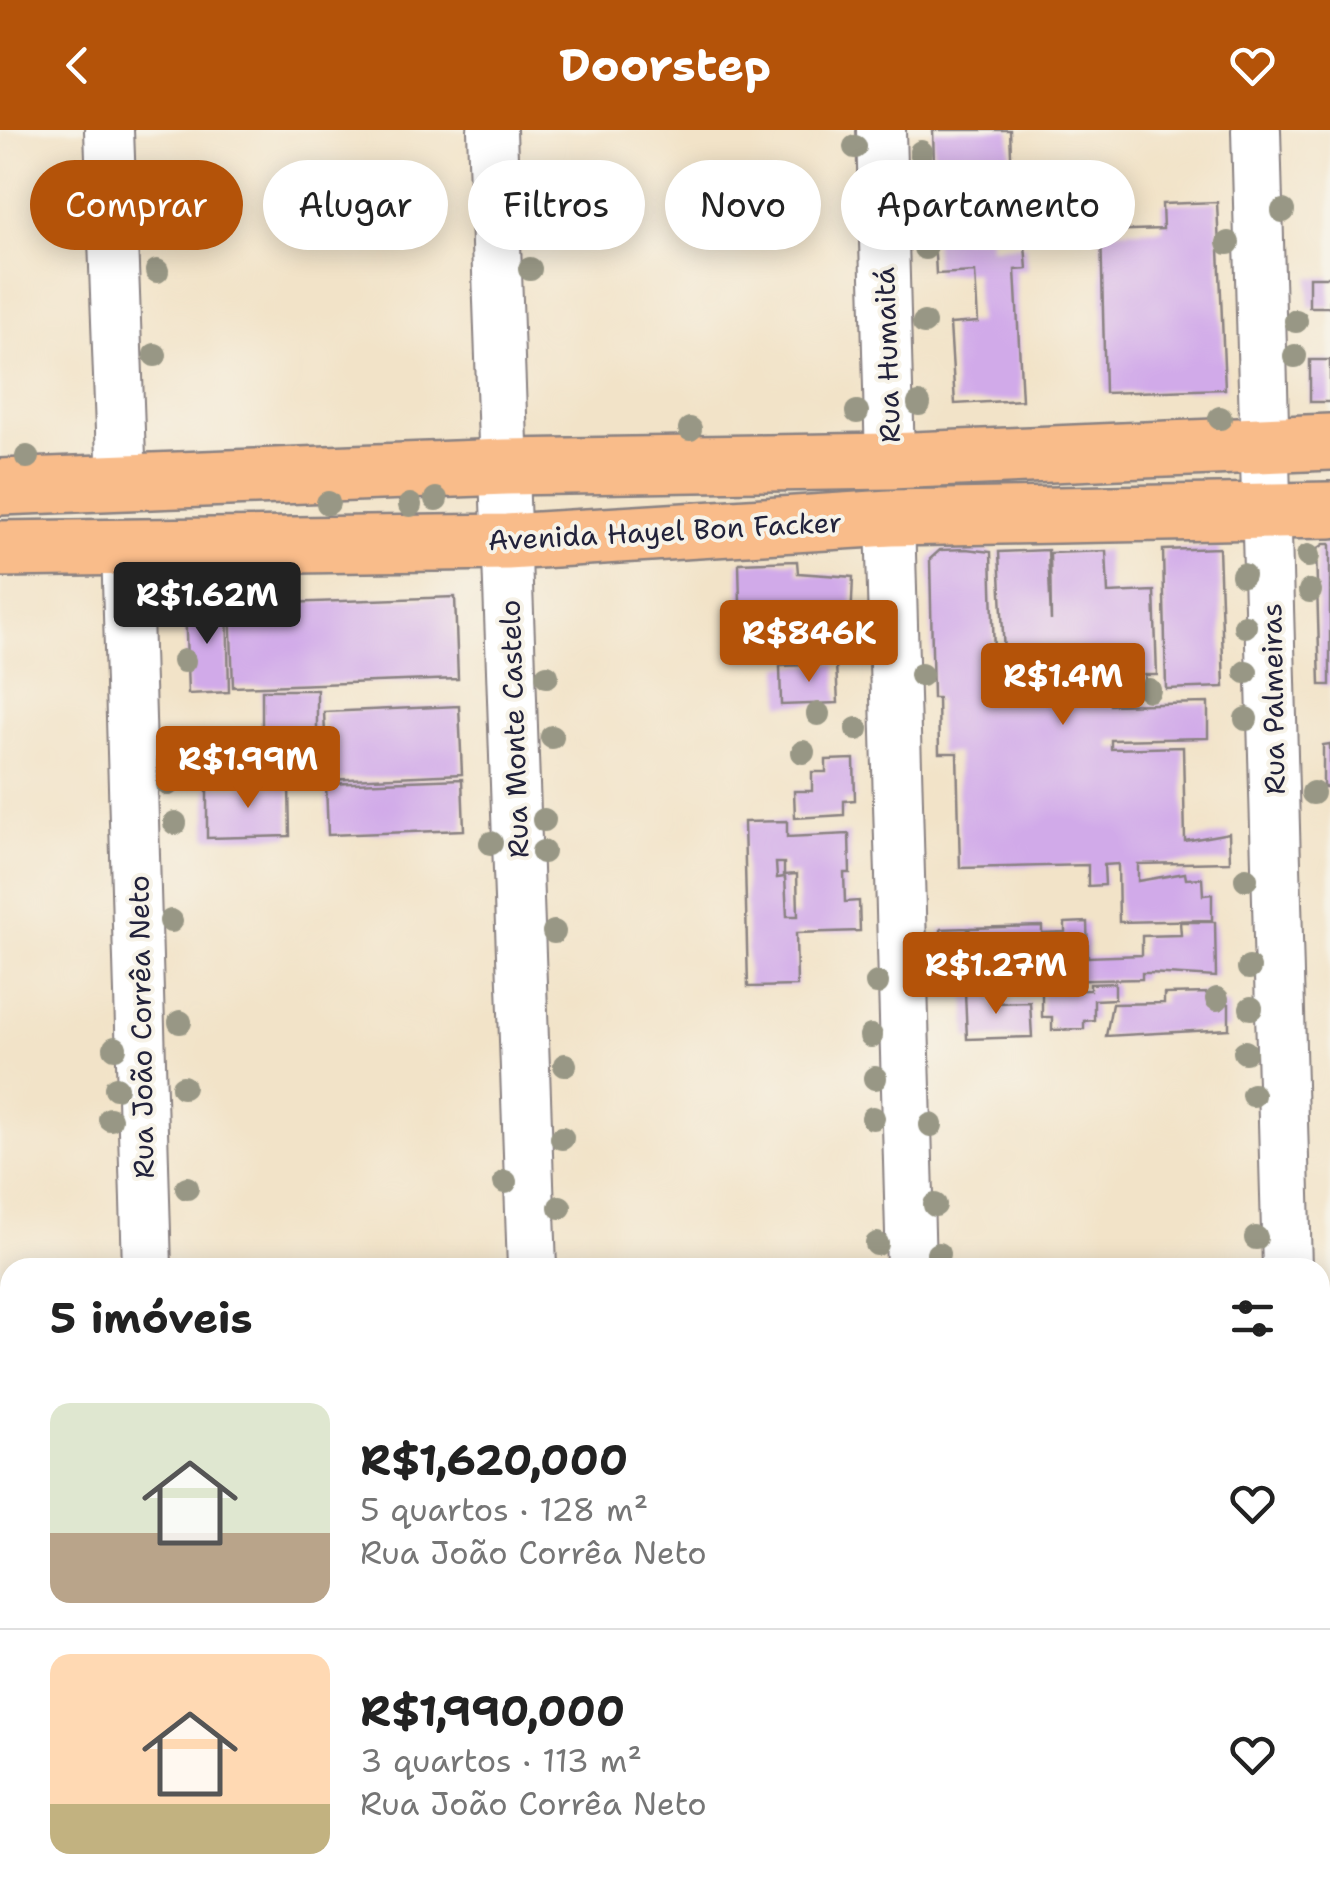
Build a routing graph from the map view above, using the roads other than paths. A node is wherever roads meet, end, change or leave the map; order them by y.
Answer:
1 (109, 130) edge
2 (492, 130) edge
3 (881, 130) edge
4 (1256, 130) edge
5 (1330, 442) edge
6 (1266, 445) junction
7 (890, 461) junction
8 (505, 467) junction
9 (122, 485) junction
10 (0, 487) edge
11 (1330, 510) edge
12 (1268, 513) junction
13 (890, 518) junction
14 (507, 542) junction
15 (126, 546) junction
16 (0, 549) edge
17 (147, 1258) edge
18 (532, 1258) edge
19 (911, 1258) edge
20 (1288, 1258) edge

1 - 9 street
2 - 8 street, Rua Monte Castelo
3 - 7 street, Rua Humaitá
4 - 6 street, Rua Palmeiras
5 - 6 main road
6 - 7 main road
6 - 12 street, Rua Palmeiras
7 - 8 main road
8 - 9 main road
8 - 14 street, Rua Monte Castelo
9 - 10 main road
11 - 12 main road, Avenida Hayel Bon Facker
12 - 13 main road, Avenida Hayel Bon Facker
12 - 20 street, Rua Palmeiras
13 - 14 main road, Avenida Hayel Bon Facker
13 - 19 street
14 - 15 main road, Avenida Hayel Bon Facker
14 - 18 street, Rua Monte Castelo
15 - 16 main road, Avenida Hayel Bon Facker
15 - 17 street, Rua João Corrêa Neto

